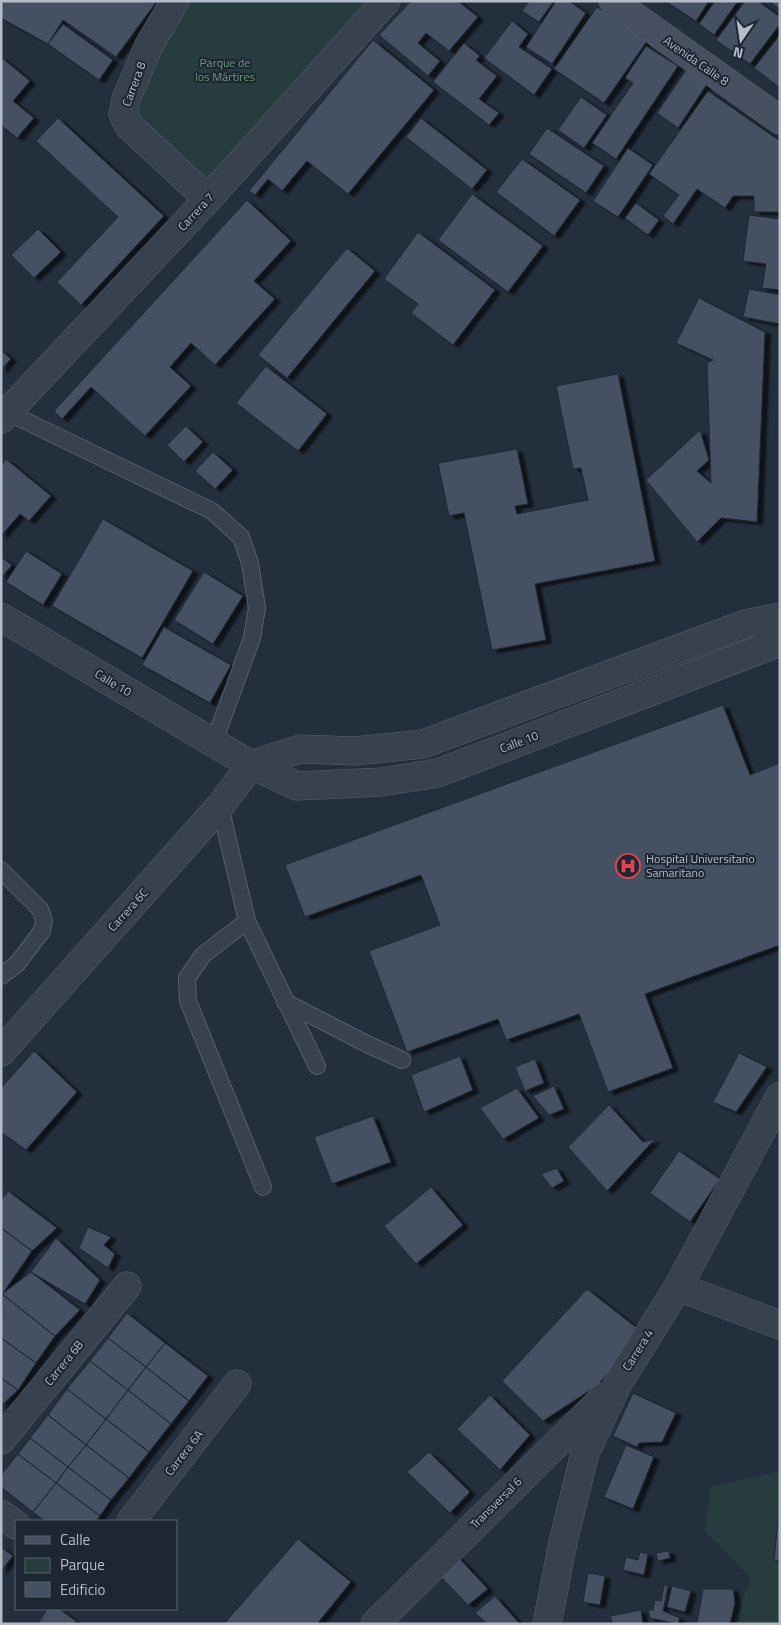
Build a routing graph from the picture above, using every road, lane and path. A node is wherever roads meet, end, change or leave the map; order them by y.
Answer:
1 (175, 1) edge
2 (386, 1) edge
3 (613, 1) edge
4 (780, 120) edge
5 (208, 199) junction
6 (4, 415) edge
7 (1, 617) edge
8 (780, 617) edge
9 (780, 642) edge
10 (214, 742) junction
11 (252, 765) junction
12 (220, 806) junction
13 (1, 870) edge
14 (247, 921) junction
15 (1, 976) edge
16 (285, 1002) junction
17 (1, 1052) edge
18 (402, 1060) dead end
19 (318, 1066) dead end
20 (780, 1096) edge
21 (263, 1187) dead end
22 (127, 1286) dead end
23 (678, 1287) junction
24 (780, 1325) edge
25 (618, 1383) junction
26 (237, 1384) dead end
27 (1, 1440) edge
28 (1, 1514) edge
29 (132, 1520) edge
30 (15, 1523) edge
31 (375, 1624) edge
32 (546, 1624) edge

1 - 5 street, Carrera 8
2 - 5 street, Carrera 7
3 - 4 main road, Avenida Calle 8
5 - 6 street, Carrera 7
6 - 10 lane
7 - 10 street, Calle 10
8 - 11 street
9 - 11 street, Calle 10
10 - 11 street, Calle 10
11 - 12 street, Carrera 6C
12 - 14 lane
12 - 17 street, Carrera 6C
13 - 15 lane
14 - 16 lane
14 - 21 lane
16 - 18 lane
16 - 19 lane
20 - 23 street, Carrera 4
22 - 27 street, Carrera 6B
23 - 24 street
23 - 25 street, Carrera 4
25 - 31 street, Transversal 6
25 - 32 street, Carrera 4
26 - 29 street, Carrera 6A
28 - 30 street

